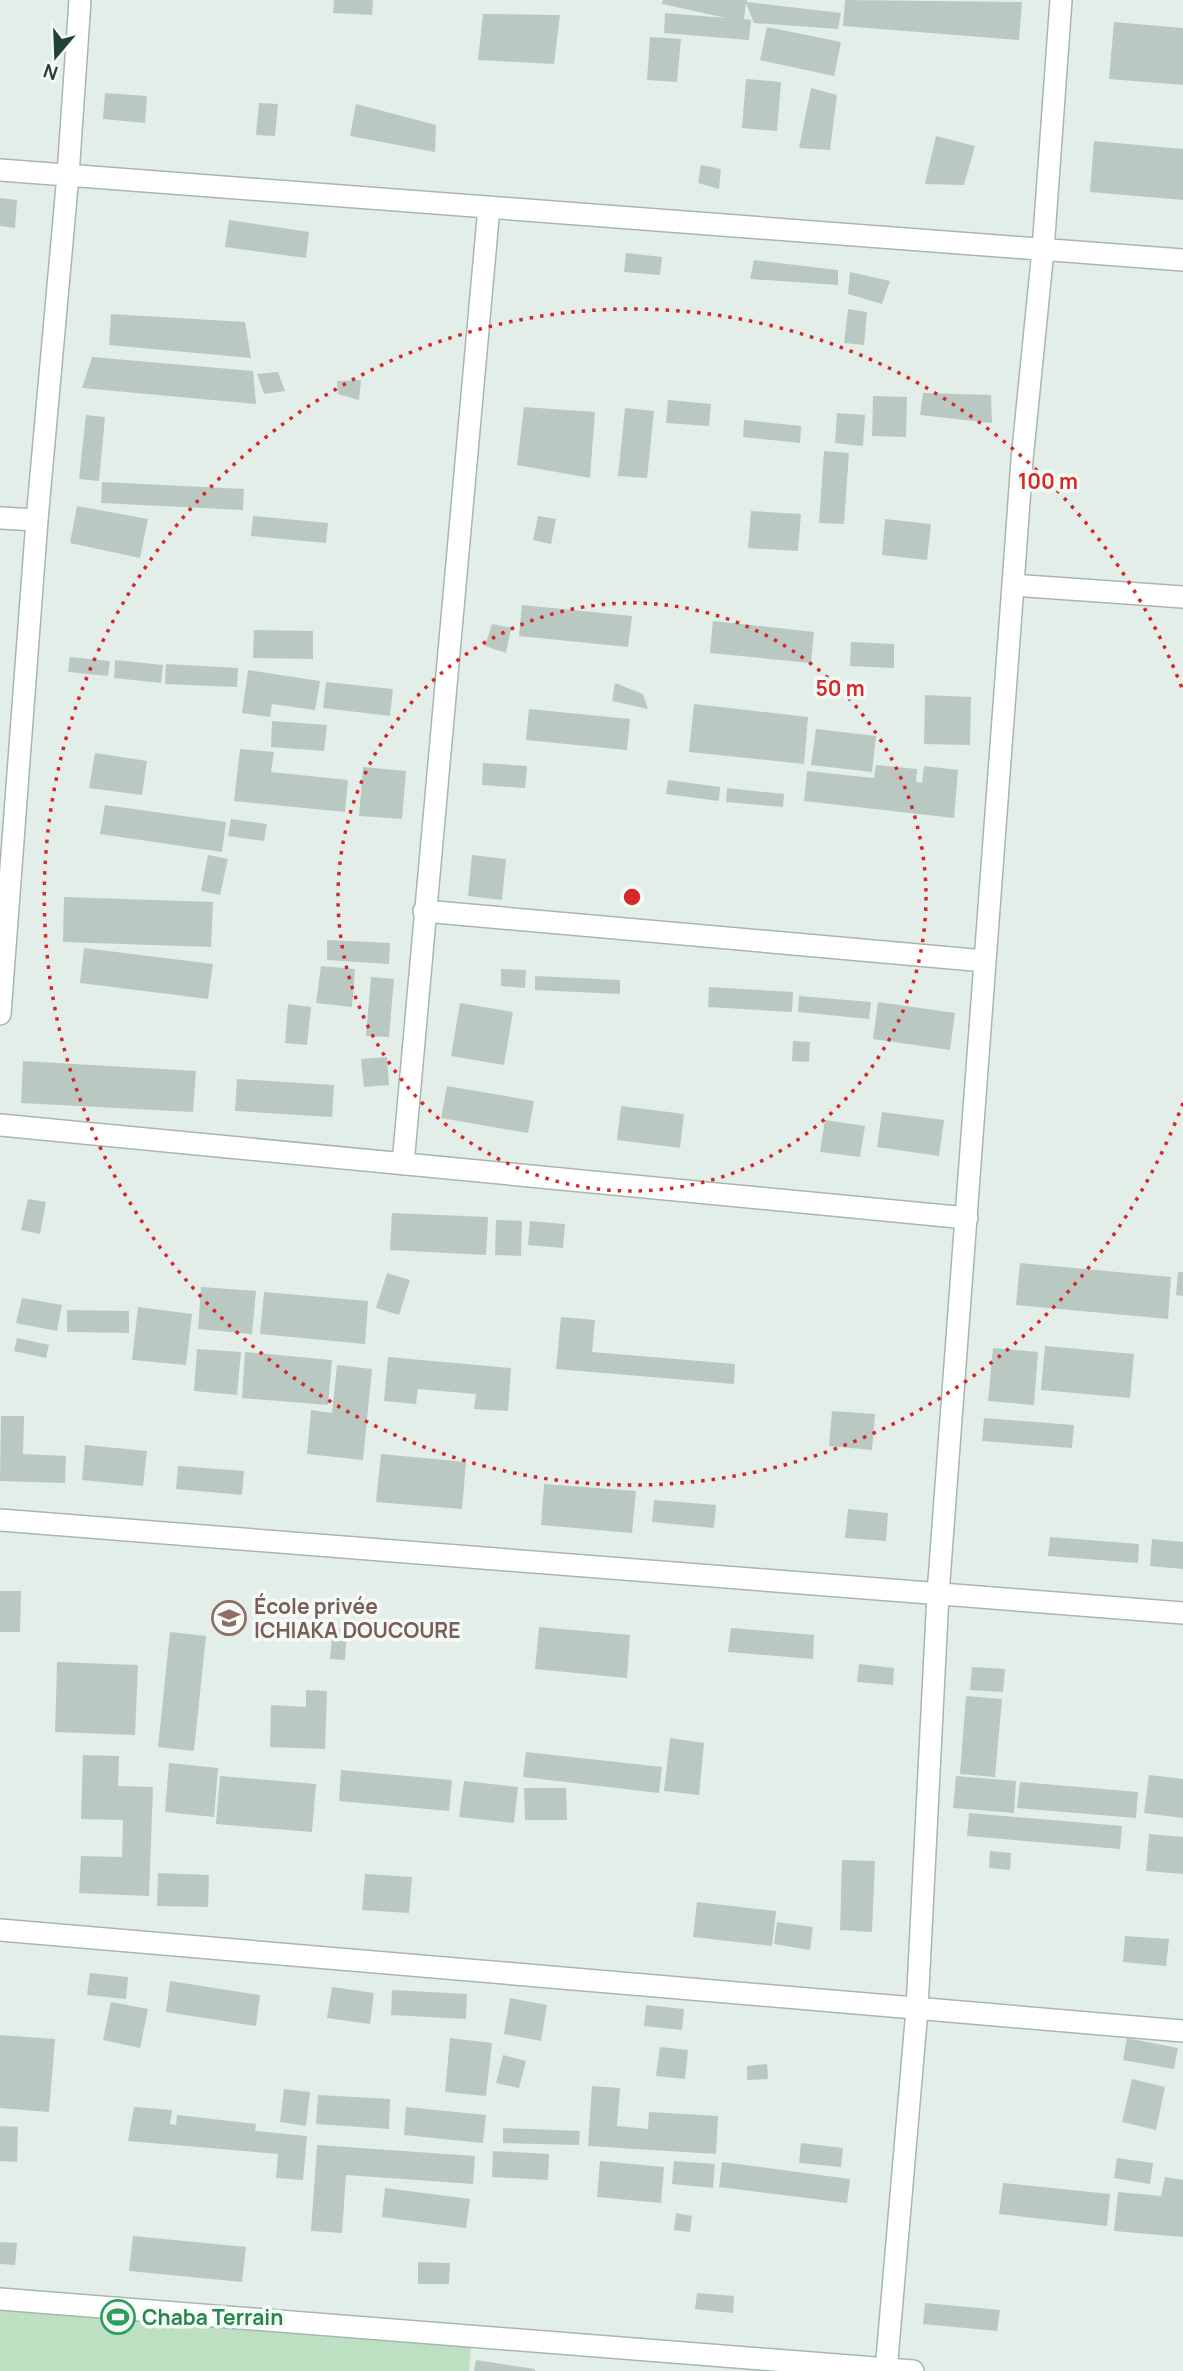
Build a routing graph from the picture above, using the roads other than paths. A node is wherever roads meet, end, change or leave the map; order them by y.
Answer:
1 (80, 0) edge
2 (1061, 0) edge
3 (0, 170) edge
4 (68, 175) junction
5 (489, 207) junction
6 (1043, 250) junction
7 (1183, 261) edge
8 (0, 518) edge
9 (37, 520) junction
10 (1013, 585) junction
11 (1183, 597) edge
12 (424, 911) junction
13 (985, 961) junction
14 (0, 1014) edge
15 (0, 1125) edge
16 (402, 1164) junction
17 (967, 1218) junction
18 (0, 1520) edge
19 (938, 1594) junction
20 (1183, 1613) edge
21 (0, 1930) edge
22 (916, 2009) junction
23 (1183, 2031) edge
24 (0, 2299) edge
25 (886, 2370) edge
26 (913, 2371) edge

1 - 4 street
2 - 6 street
3 - 4 street
4 - 5 street
4 - 9 street
5 - 6 street
5 - 12 street
6 - 7 street
6 - 10 street
8 - 9 street
9 - 14 street
10 - 11 street
10 - 13 street
12 - 13 street
12 - 16 street
13 - 17 street
15 - 16 street
16 - 17 street
17 - 19 street
18 - 19 street
19 - 20 street
19 - 22 street
21 - 22 street
22 - 23 street
22 - 25 street
24 - 25 street
25 - 26 street

